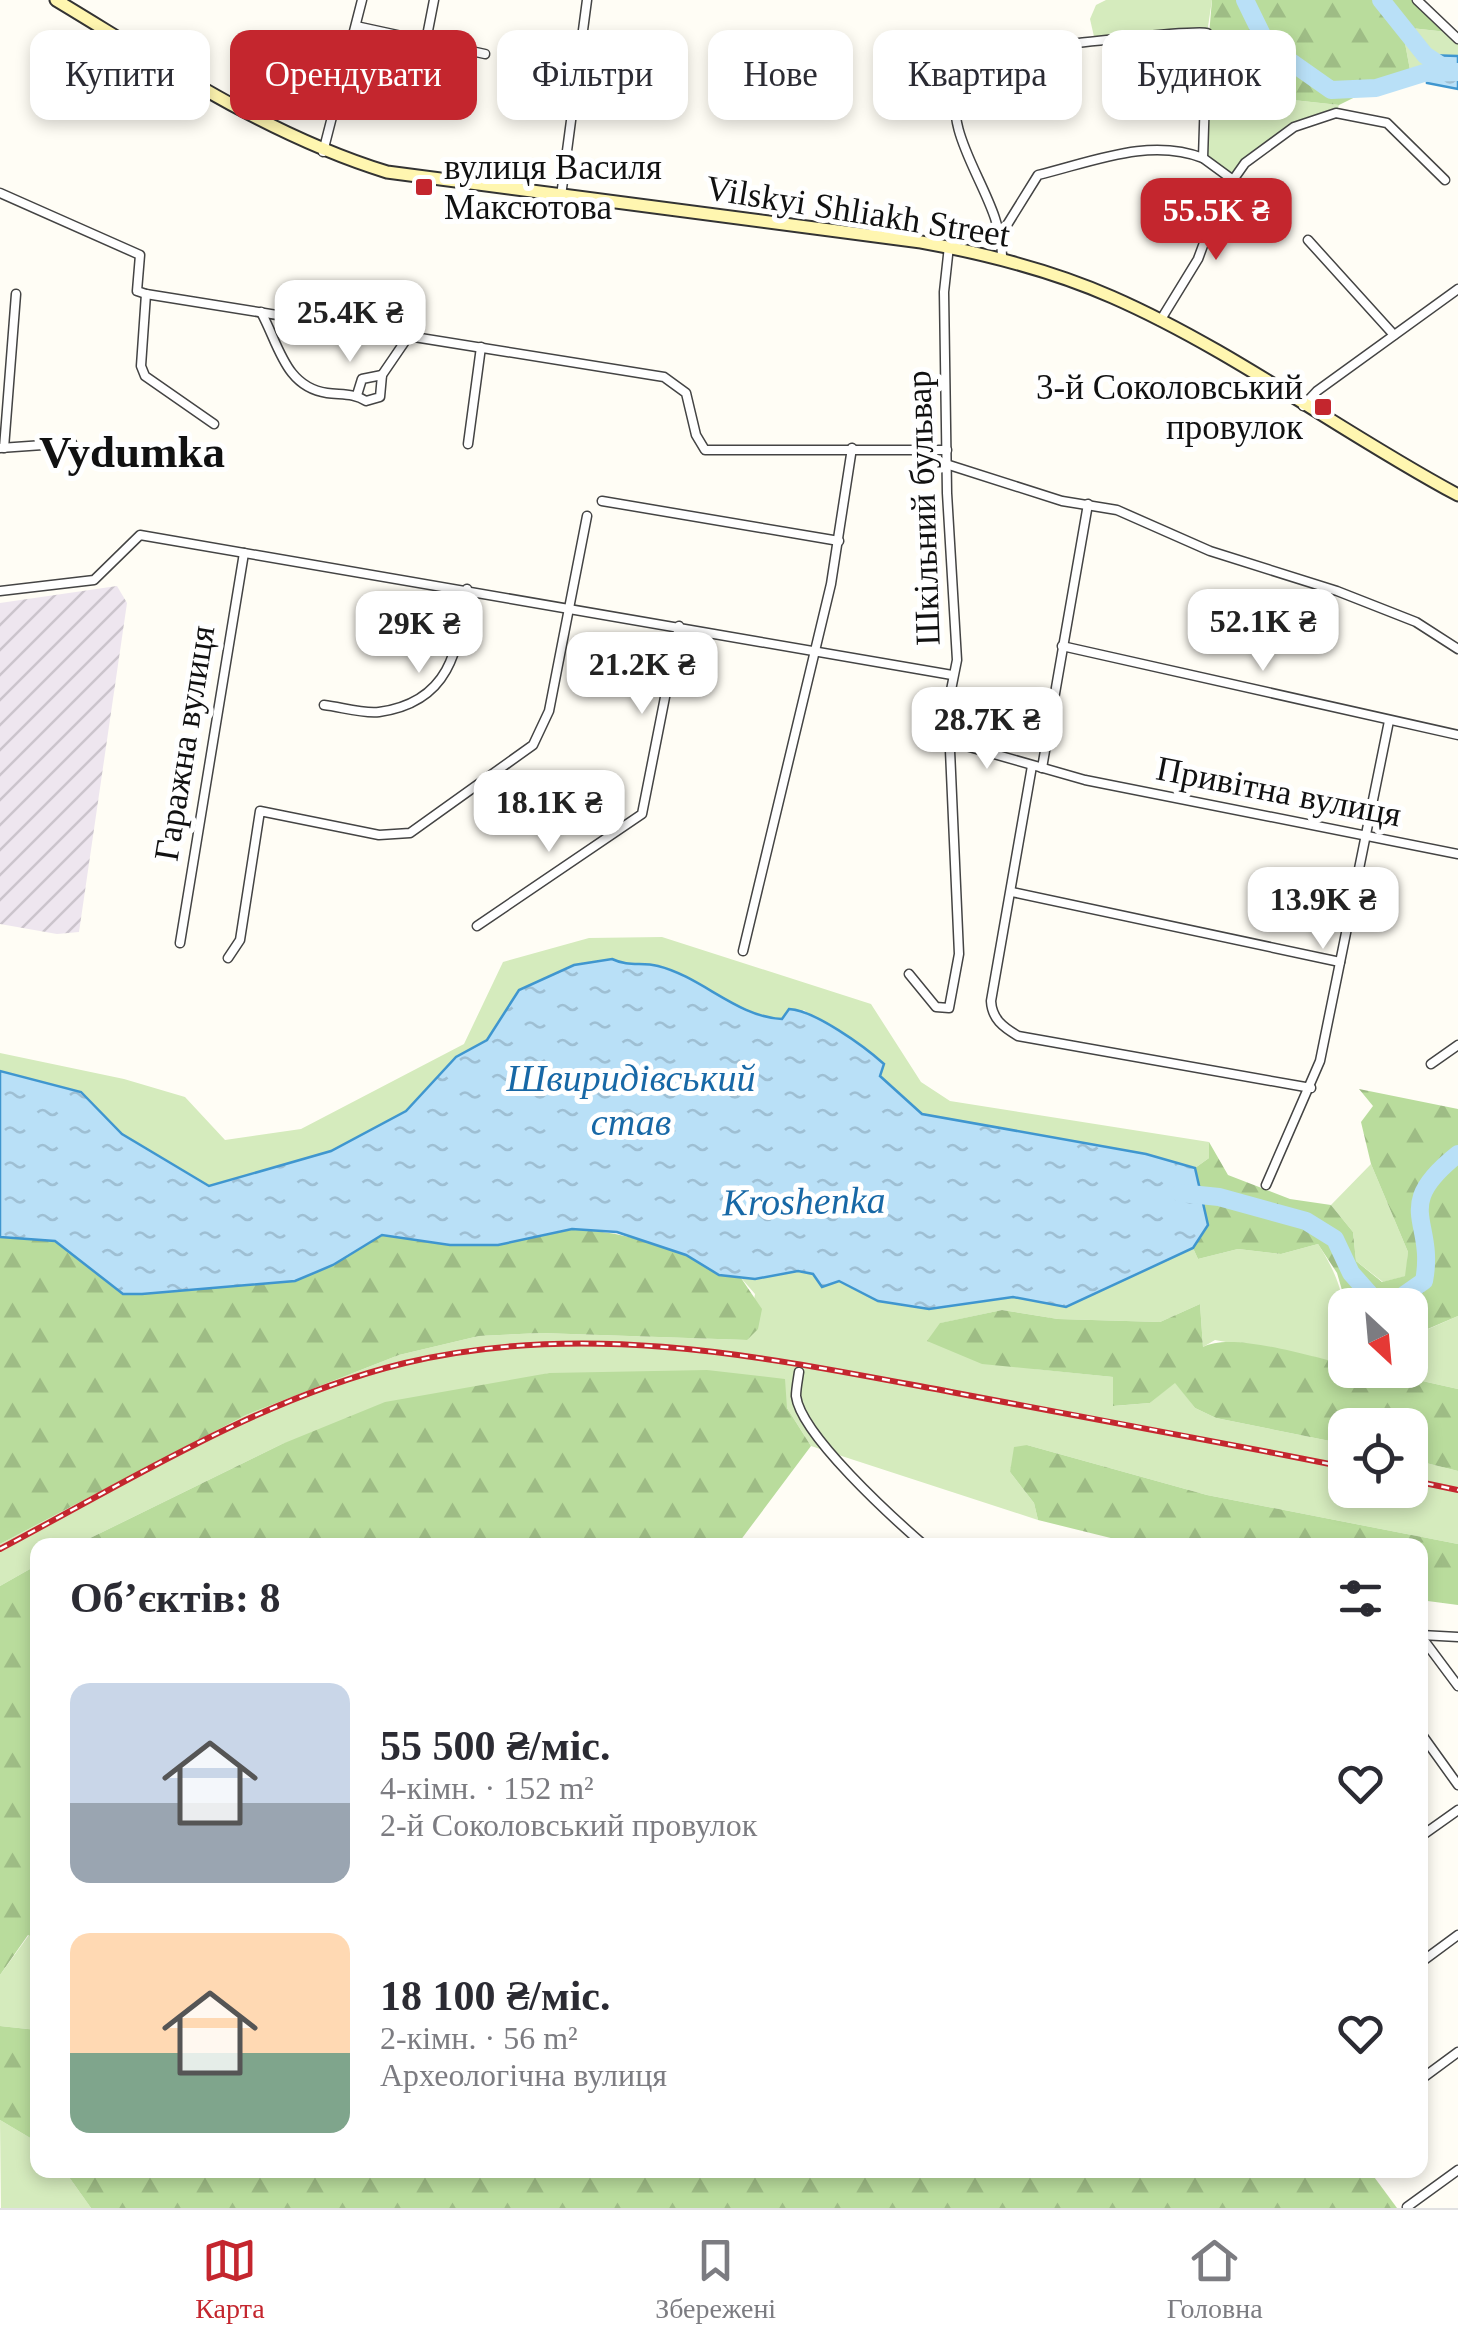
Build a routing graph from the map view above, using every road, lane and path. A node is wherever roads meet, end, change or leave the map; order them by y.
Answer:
1 (56, 0) edge
2 (362, 0) edge
3 (434, 0) edge
4 (587, 0) edge
5 (1418, 0) edge
6 (356, 26) junction
7 (375, 30) edge
8 (428, 30) edge
9 (1458, 39) edge
10 (477, 52) edge
11 (485, 54) dead end
12 (323, 152) junction
13 (1203, 158) junction
14 (1233, 180) junction
15 (1444, 180) dead end
16 (0, 193) edge
17 (560, 196) junction
18 (1002, 233) junction
19 (1308, 240) dead end
20 (949, 246) junction
21 (1002, 258) junction
22 (1458, 289) edge
23 (16, 294) dead end
24 (146, 294) junction
25 (261, 311) junction
26 (1160, 321) junction
27 (410, 334) junction
28 (1394, 335) junction
29 (481, 347) junction
30 (382, 375) junction
31 (358, 395) junction
32 (1303, 406) junction
33 (214, 424) dead end
34 (72, 444) dead end
35 (468, 444) dead end
36 (2, 448) edge
37 (852, 448) junction
38 (947, 450) junction
39 (949, 465) junction
40 (1458, 495) edge
41 (602, 501) dead end
42 (1088, 504) junction
43 (587, 516) dead end
44 (839, 541) junction
45 (244, 553) junction
46 (468, 590) junction
47 (0, 591) edge
48 (570, 608) junction
49 (679, 626) junction
50 (1062, 646) junction
51 (1458, 649) edge
52 (813, 651) junction
53 (952, 675) junction
54 (324, 705) dead end
55 (1388, 722) junction
56 (1458, 735) edge
57 (952, 742) junction
58 (1037, 767) junction
59 (1366, 838) junction
60 (1458, 854) edge
61 (1012, 892) junction
62 (477, 926) dead end
63 (180, 943) dead end
64 (743, 951) dead end
65 (228, 958) dead end
66 (1340, 962) junction
67 (909, 974) dead end
68 (1458, 1045) edge
69 (1432, 1064) dead end
70 (1311, 1088) junction
71 (1266, 1185) dead end
72 (799, 1372) dead end
73 (915, 1538) edge
74 (1428, 1635) edge
75 (1458, 1637) edge
76 (1428, 1646) edge
77 (1458, 1686) edge
78 (1428, 1743) edge
79 (1458, 1785) edge
80 (1458, 1810) edge
81 (1428, 1831) edge
82 (1458, 1935) edge
83 (1428, 1957) edge
84 (1458, 2052) edge
85 (1428, 2074) edge
86 (1458, 2170) edge
87 (1406, 2207) edge

1 - 12 street, Vilskyi Shliakh Street
2 - 6 street
3 - 8 street
4 - 17 street
5 - 9 street
6 - 7 street
6 - 12 street
10 - 11 street
12 - 17 street, Vilskyi Shliakh Street
13 - 14 street
13 - 18 street
13 - 18 street
14 - 15 street
14 - 26 street
16 - 24 street
17 - 20 street, Vilskyi Shliakh Street
18 - 21 street
19 - 28 street
20 - 21 street, Vilskyi Shliakh Street
20 - 38 street, Шкільний бульвар
21 - 26 street, Vilskyi Shliakh Street
22 - 28 street
23 - 36 street
24 - 25 street
24 - 33 street
25 - 27 street
25 - 31 street
26 - 32 street, Vilskyi Shliakh Street
27 - 29 street
27 - 30 street
28 - 32 street
29 - 35 street
29 - 37 street
30 - 31 street
30 - 31 street
32 - 40 street, Vilskyi Shliakh Street
34 - 36 street
37 - 38 street
37 - 44 street
38 - 39 street, Шкільний бульвар
39 - 42 street
39 - 53 street, Шкільний бульвар
41 - 44 street
42 - 50 street
42 - 51 street
43 - 48 street
44 - 52 street
45 - 46 street
45 - 47 street
45 - 63 street, Гаражна вулиця
46 - 48 street
46 - 54 street
48 - 49 street
48 - 65 street
49 - 52 street
49 - 62 street
50 - 55 street
50 - 58 street
52 - 53 street
52 - 64 street
53 - 57 street, Шкільний бульвар
55 - 56 street
55 - 59 street
57 - 58 street, Привітна вулиця
57 - 67 street, Шкільний бульвар
58 - 59 street, Привітна вулиця
58 - 61 street
59 - 60 street, Привітна вулиця
59 - 66 street
61 - 66 street
61 - 70 street
66 - 70 street
68 - 69 street
70 - 71 street
72 - 73 street
74 - 75 street
76 - 77 street
78 - 79 street
80 - 81 street
82 - 83 street
84 - 85 street
86 - 87 street

